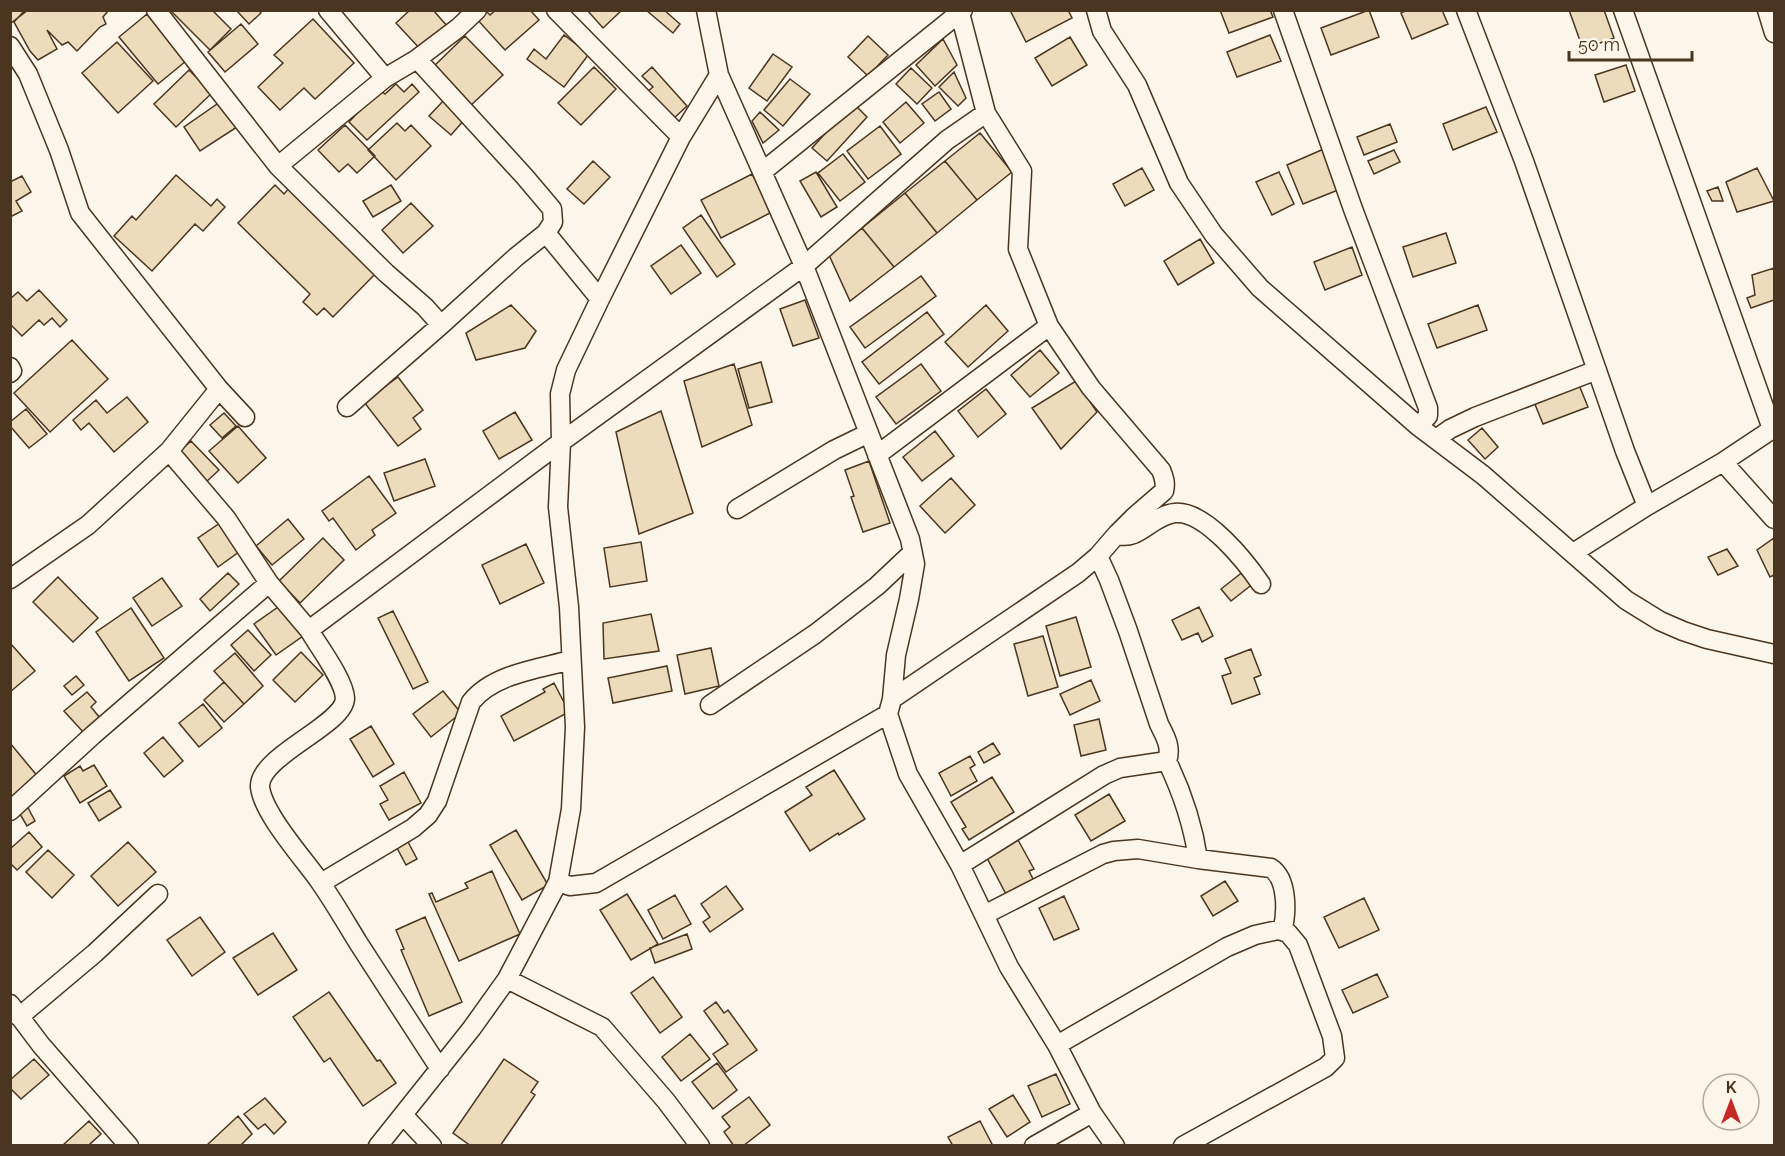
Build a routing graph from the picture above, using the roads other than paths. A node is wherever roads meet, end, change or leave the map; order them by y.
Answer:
1 (156, 10) edge
2 (328, 10) edge
3 (477, 10) edge
4 (555, 10) edge
5 (706, 10) edge
6 (1096, 10) edge
7 (1283, 10) edge
8 (1466, 10) edge
9 (1623, 10) edge
10 (1767, 10) edge
11 (961, 12) edge
12 (1774, 33) edge
13 (10, 46) edge
14 (417, 59) junction
15 (718, 75) junction
16 (385, 78) junction
17 (986, 113) junction
18 (681, 137) junction
19 (278, 166) junction
20 (762, 172) junction
21 (546, 233) junction
22 (804, 266) junction
23 (600, 299) junction
24 (441, 325) junction
25 (1049, 326) junction
26 (10, 367) edge
27 (1597, 370) junction
28 (10, 373) edge
29 (219, 389) junction
30 (347, 407) dead end
31 (245, 417) dead end
32 (1418, 426) junction
33 (1773, 428) edge
34 (869, 433) junction
35 (1436, 439) junction
36 (561, 442) junction
37 (169, 452) junction
38 (878, 455) junction
39 (1723, 462) junction
40 (1647, 506) junction
41 (738, 509) dead end
42 (1774, 519) edge
43 (1117, 534) junction
44 (912, 553) junction
45 (1573, 553) junction
46 (1098, 556) junction
47 (10, 579) edge
48 (269, 583) junction
49 (1261, 584) dead end
50 (309, 630) junction
51 (1774, 654) edge
52 (571, 660) junction
53 (710, 705) dead end
54 (890, 706) junction
55 (1167, 761) junction
56 (10, 811) edge
57 (1198, 859) junction
58 (960, 865) junction
59 (558, 882) junction
60 (321, 883) junction
61 (158, 894) dead end
62 (984, 915) junction
63 (1282, 931) junction
64 (507, 979) junction
65 (15, 1010) edge
66 (1057, 1045) junction
67 (440, 1069) junction
68 (1092, 1113) junction
69 (403, 1115) junction
70 (129, 1146) edge
71 (378, 1146) edge
72 (432, 1146) edge
73 (700, 1146) edge
74 (1034, 1146) edge
75 (1115, 1146) edge
76 (1183, 1146) edge

1 - 19 street
2 - 16 street
3 - 14 street
4 - 18 street
5 - 15 street
6 - 32 street
7 - 32 street
8 - 27 street
9 - 33 street
10 - 12 street
11 - 17 street
11 - 20 street
13 - 29 street
14 - 16 street
14 - 21 street
15 - 18 street
15 - 20 street
16 - 19 street
17 - 22 street
17 - 25 street
18 - 23 street
19 - 24 street
20 - 22 street
21 - 23 street
21 - 24 street
22 - 34 street
22 - 36 street
23 - 36 street
24 - 30 street
25 - 38 street
25 - 43 street
26 - 28 street
27 - 35 street
27 - 40 street
29 - 31 street
29 - 37 street
32 - 35 street
33 - 39 street
34 - 38 street
34 - 41 street
35 - 45 street
36 - 50 street
36 - 52 street
37 - 47 street
37 - 48 street
38 - 44 street
39 - 40 street
39 - 42 street
40 - 45 street
43 - 46 street
43 - 49 street
44 - 53 street
44 - 54 street
45 - 51 street
46 - 54 street
46 - 55 street
48 - 50 street
48 - 56 street
50 - 60 street
52 - 59 street
52 - 60 street
54 - 58 street
54 - 59 street
55 - 57 street
55 - 58 street
57 - 62 street
57 - 63 street
58 - 62 street
59 - 64 street
60 - 67 street
61 - 65 street
62 - 66 street
63 - 66 street
63 - 76 street
64 - 67 street
64 - 73 street
65 - 70 street
66 - 68 street
67 - 69 street
68 - 74 street
68 - 75 street
69 - 71 street
69 - 72 street

